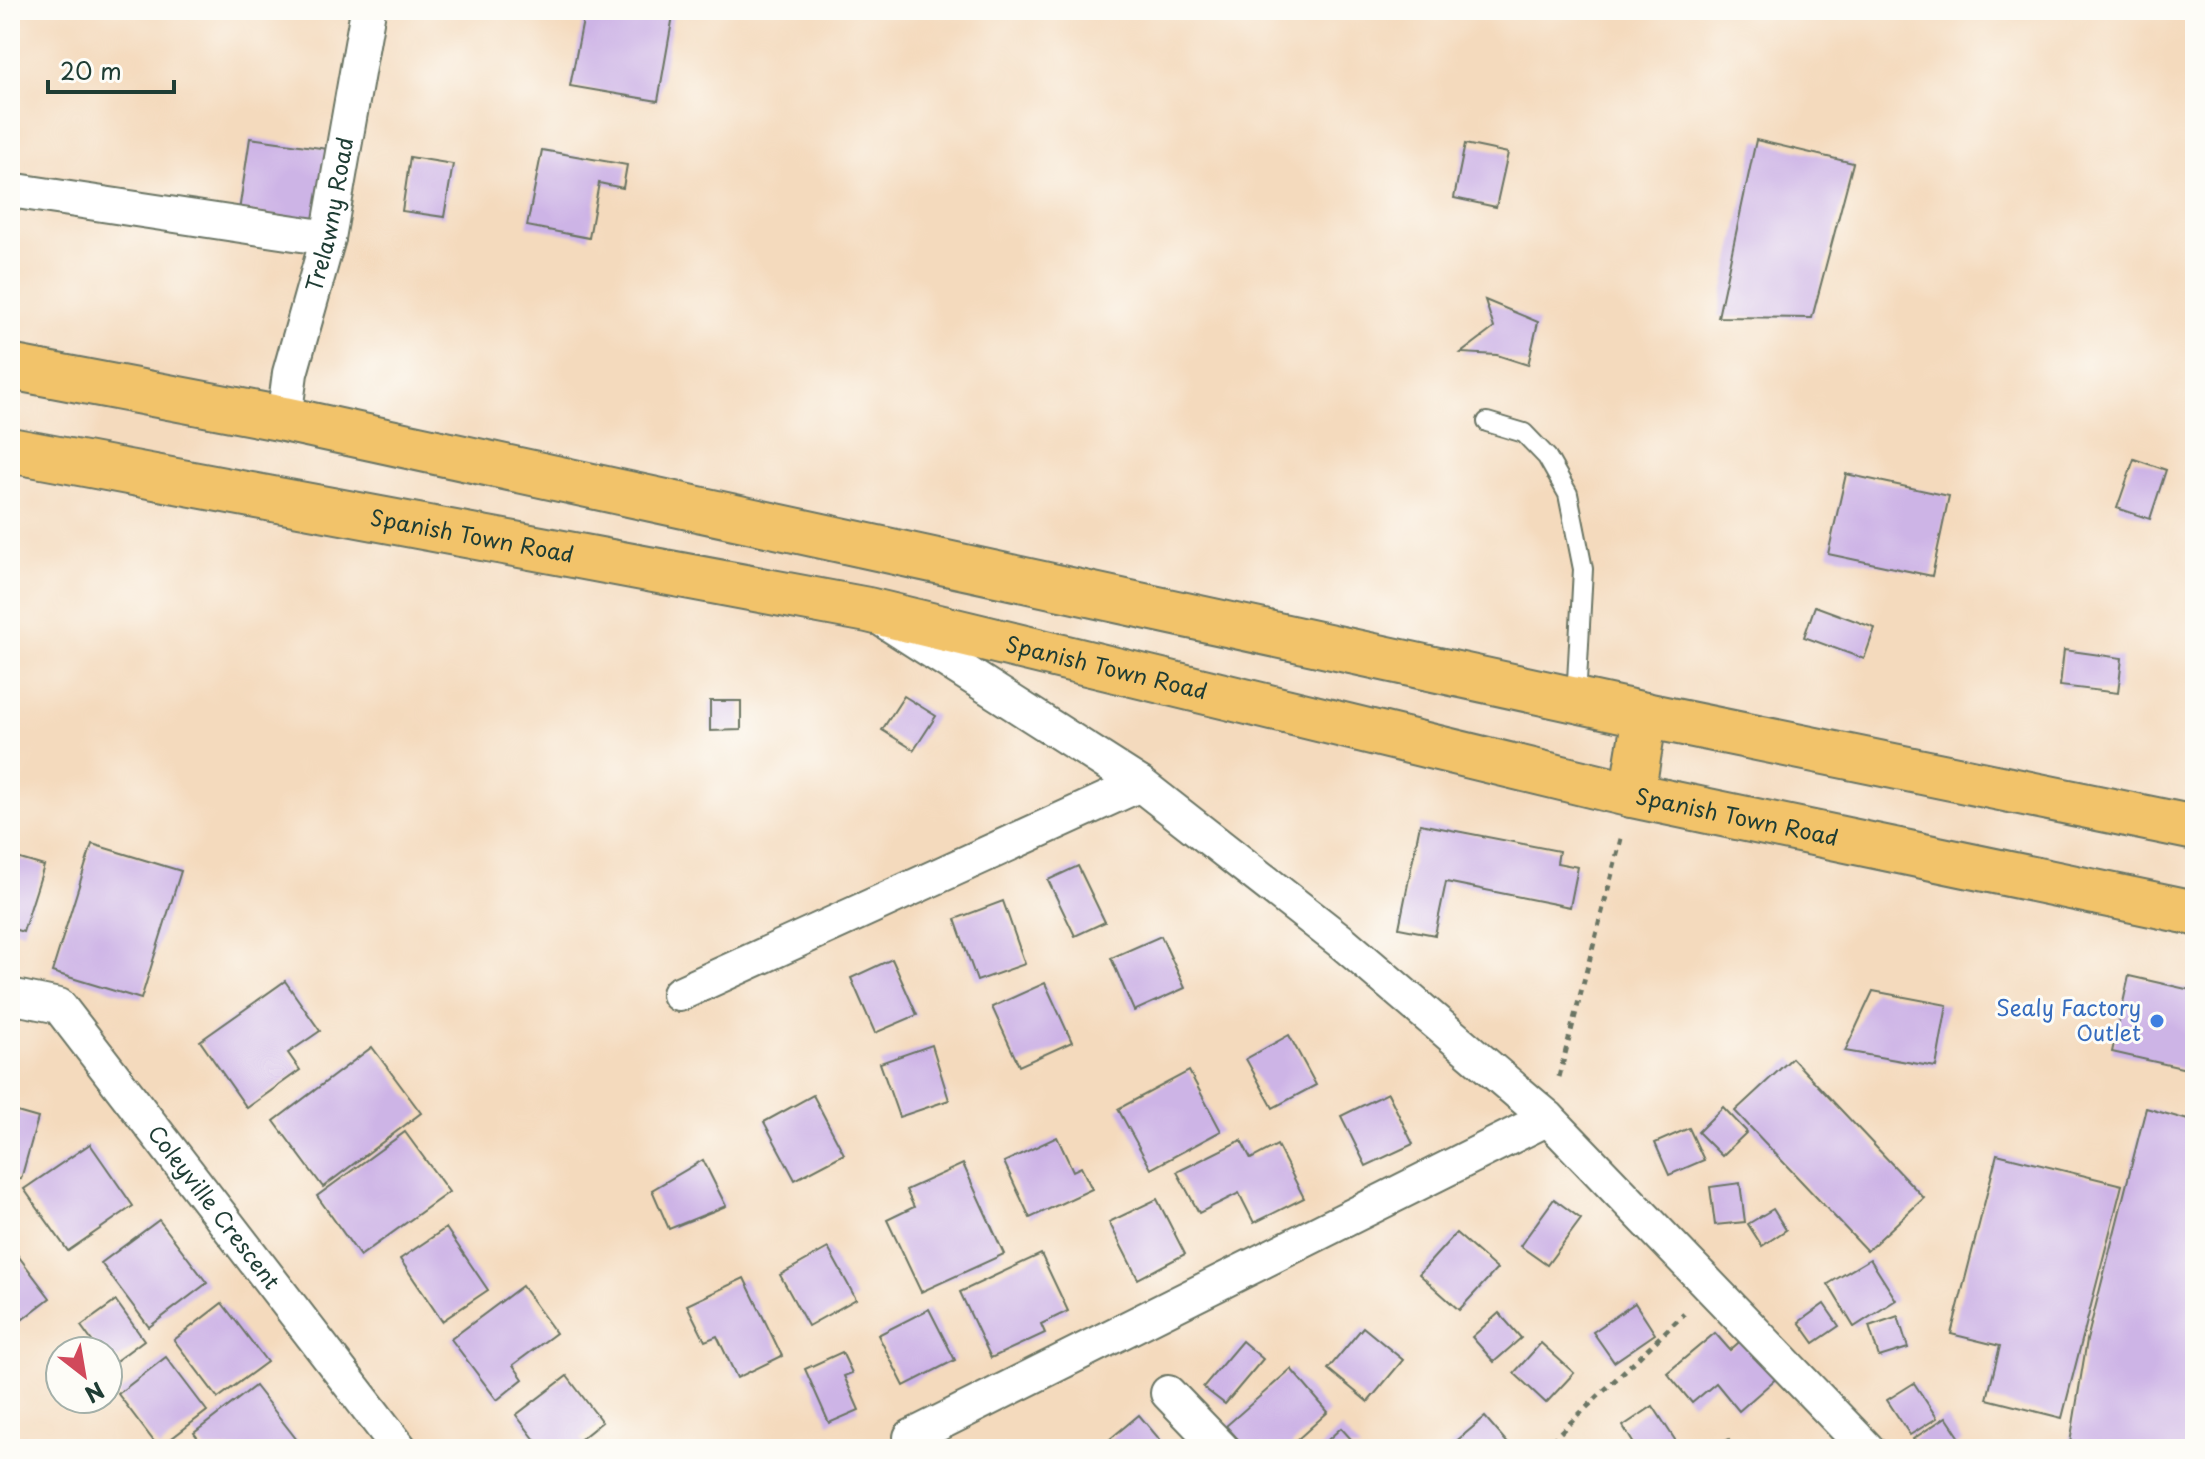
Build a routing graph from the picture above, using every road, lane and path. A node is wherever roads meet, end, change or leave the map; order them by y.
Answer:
1 (368, 10) edge
2 (10, 190) edge
3 (328, 238) junction
4 (10, 367) edge
5 (284, 419) junction
6 (1487, 422) dead end
7 (10, 450) edge
8 (868, 610) junction
9 (1576, 700) junction
10 (1645, 715) junction
11 (1140, 784) junction
12 (1632, 795) junction
13 (2195, 828) edge
14 (2195, 913) edge
15 (679, 994) dead end
16 (10, 996) edge
17 (1548, 1118) junction
18 (1713, 1287) junction
19 (1168, 1393) dead end
20 (911, 1437) dead end
21 (400, 1449) edge
22 (1222, 1449) edge
23 (1543, 1449) edge
24 (1867, 1449) edge

1 - 3 street, Trelawny Road
2 - 3 street
3 - 5 street, Trelawny Road
4 - 5 highway
5 - 9 highway
6 - 9 lane
7 - 8 highway, Spanish Town Road
8 - 11 street
8 - 12 highway, Spanish Town Road
9 - 10 highway
10 - 12 highway
10 - 13 highway
11 - 15 street
11 - 17 street
12 - 14 highway, Spanish Town Road
12 - 17 path
16 - 21 street, Coleyville Crescent
17 - 18 street
17 - 20 street
18 - 23 path
18 - 24 street
19 - 22 street

